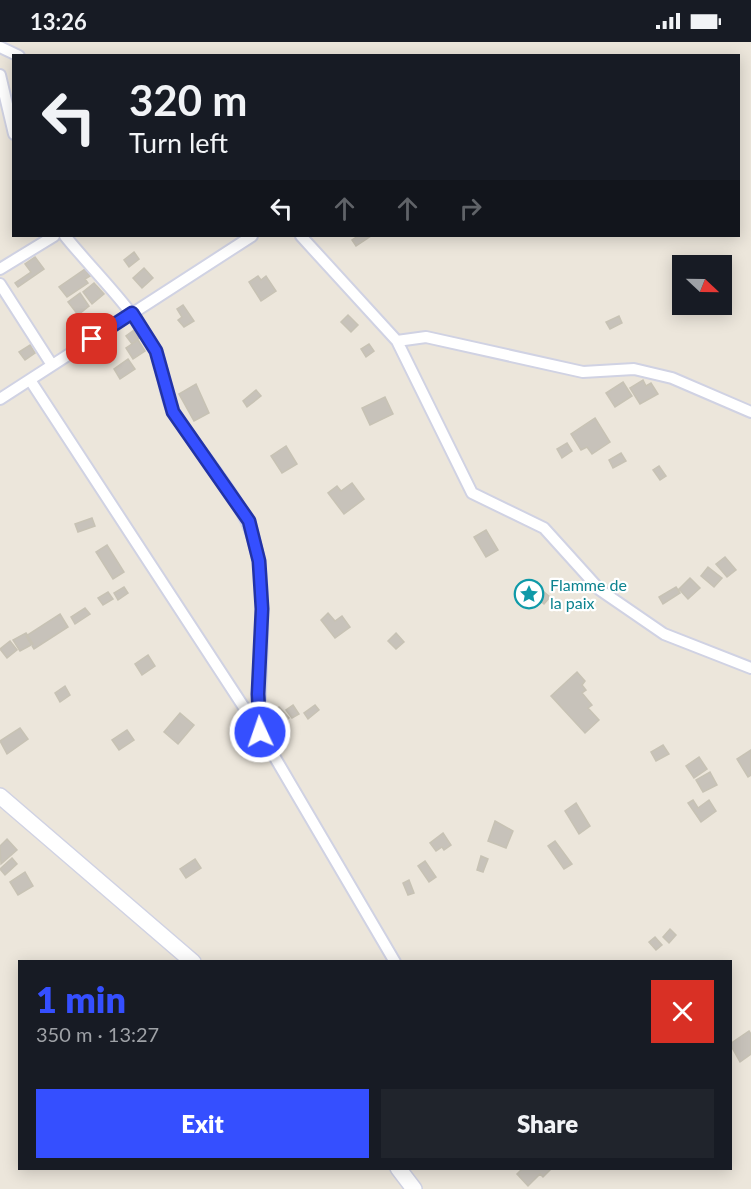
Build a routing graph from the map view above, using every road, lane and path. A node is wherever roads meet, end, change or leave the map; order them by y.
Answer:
1 (0, 47) edge
2 (15, 54) edge
3 (0, 75) edge
4 (12, 126) edge
5 (52, 237) edge
6 (66, 237) edge
7 (250, 237) edge
8 (302, 237) edge
9 (0, 269) edge
10 (0, 284) edge
11 (132, 313) junction
12 (397, 341) junction
13 (52, 365) junction
14 (30, 380) junction
15 (0, 399) edge
16 (751, 412) edge
17 (751, 668) edge
18 (260, 732) junction
19 (0, 796) edge
20 (191, 960) edge
21 (393, 960) edge
22 (400, 1170) edge
23 (414, 1189) edge

1 - 2 street
3 - 4 street
5 - 9 street
6 - 11 street
7 - 11 street
8 - 12 street
10 - 13 street
11 - 13 street
11 - 18 street
12 - 16 street
12 - 17 street
13 - 14 street
14 - 15 street
14 - 18 street
18 - 21 street
19 - 20 main road
22 - 23 main road

